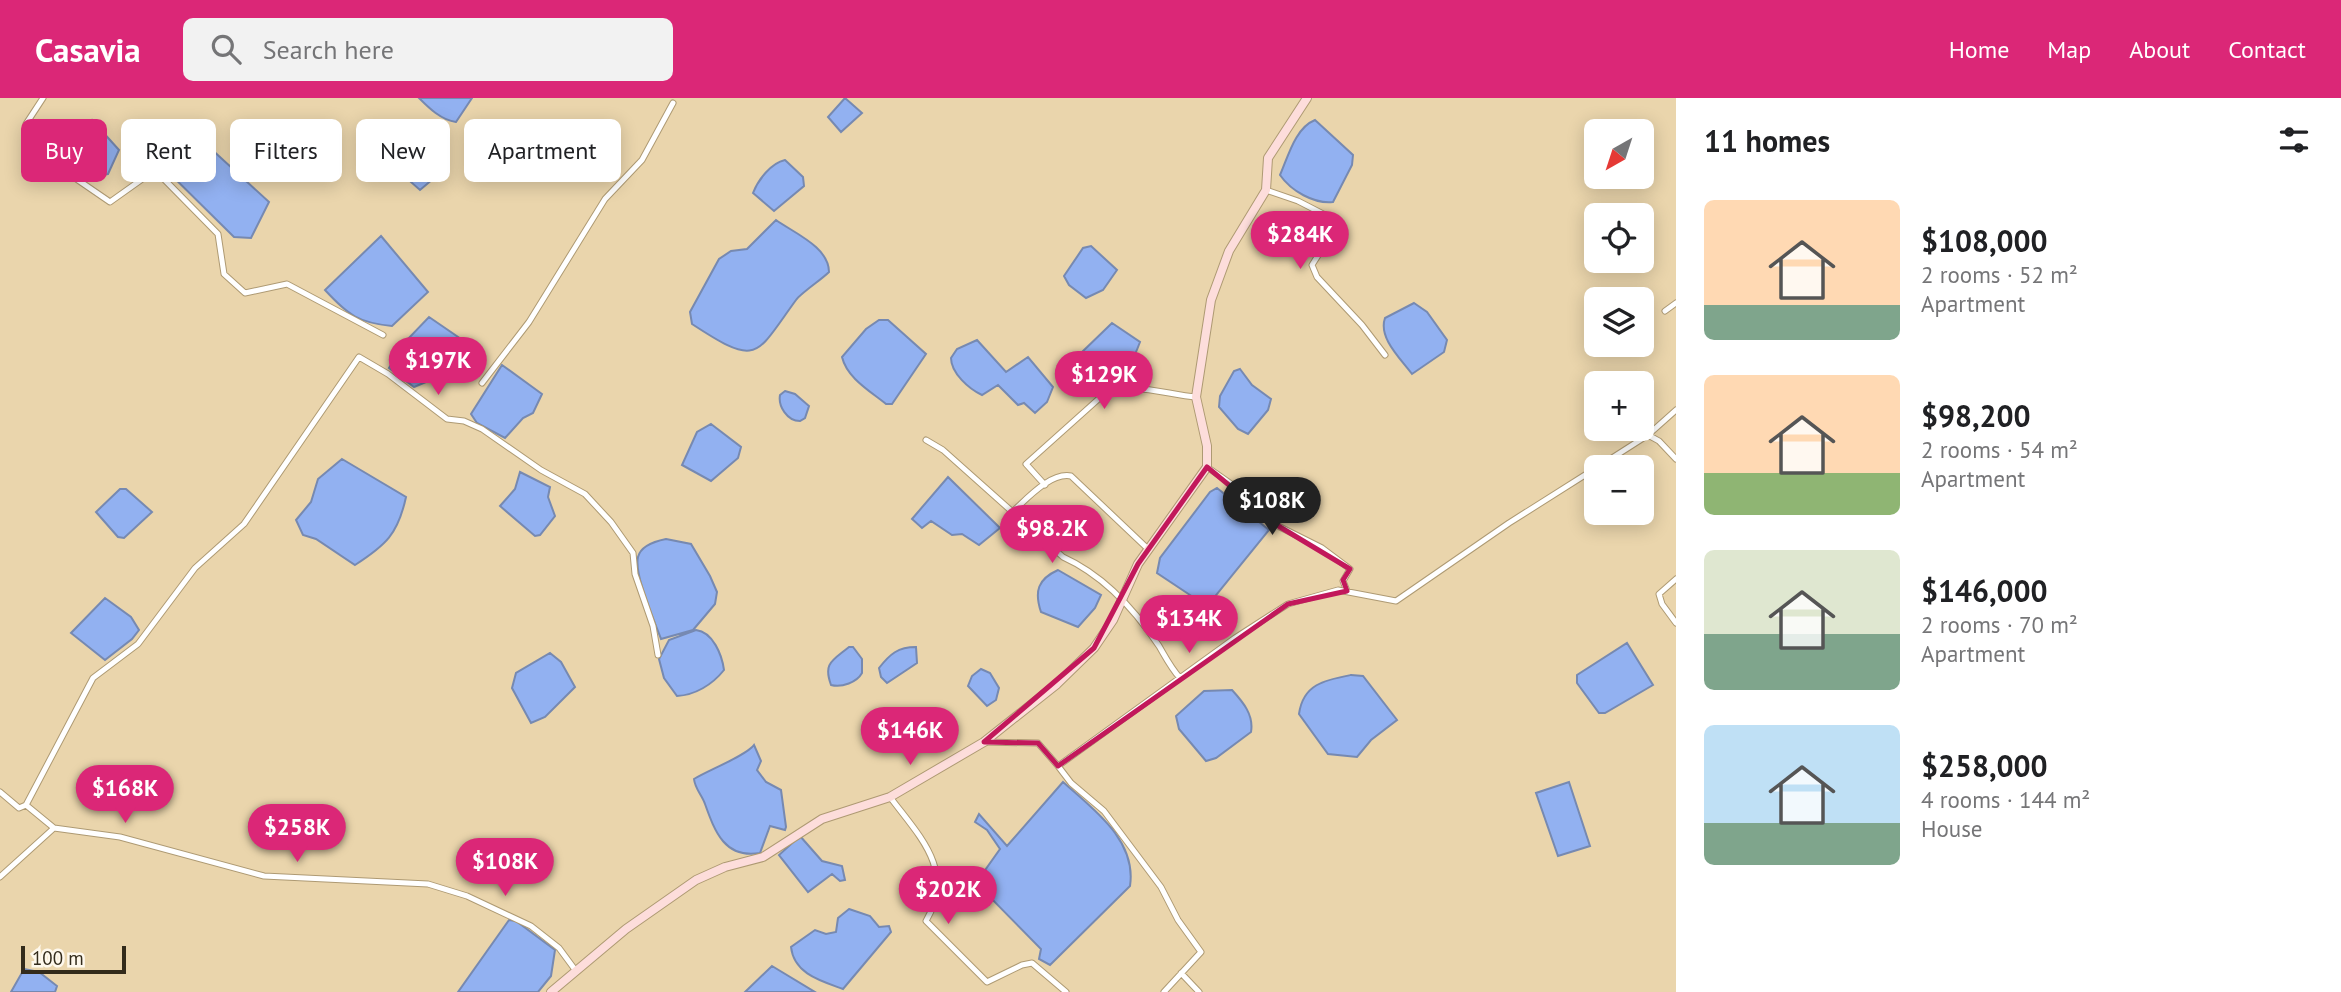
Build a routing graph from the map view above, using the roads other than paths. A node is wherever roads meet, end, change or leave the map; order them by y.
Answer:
1 (43, 98) edge
2 (1307, 98) edge
3 (673, 100) edge
4 (1266, 190) junction
5 (1676, 303) edge
6 (1665, 311) dead end
7 (383, 335) dead end
8 (1385, 355) dead end
9 (482, 383) dead end
10 (1196, 397) junction
11 (1676, 410) edge
12 (1654, 430) edge
13 (1654, 438) edge
14 (926, 440) dead end
15 (1639, 441) edge
16 (1617, 455) edge
17 (1676, 459) edge
18 (1207, 467) junction
19 (1584, 476) edge
20 (1045, 485) junction
21 (1010, 513) junction
22 (1148, 549) junction
23 (1676, 579) edge
24 (1346, 592) junction
25 (1121, 599) junction
26 (1676, 623) edge
27 (658, 655) dead end
28 (1181, 678) junction
29 (984, 742) junction
30 (1058, 766) junction
31 (0, 792) edge
32 (890, 797) junction
33 (26, 805) junction
34 (54, 828) junction
35 (0, 877) edge
36 (576, 971) junction
37 (1181, 973) junction
38 (551, 992) edge
39 (1066, 992) edge
40 (1164, 992) edge
41 (1199, 992) edge

1 - 7 street
2 - 4 street
3 - 9 street
4 - 8 street
4 - 10 street
5 - 6 street
10 - 18 street
10 - 20 street
11 - 12 street
13 - 17 street
14 - 21 street
15 - 16 street
18 - 22 street
18 - 24 street
19 - 24 street
20 - 21 street
20 - 22 street
21 - 25 street
22 - 25 street
23 - 26 street
24 - 28 street
25 - 28 street
25 - 29 street
27 - 33 street
28 - 30 street
29 - 30 street
29 - 32 street
30 - 37 street
31 - 33 street
32 - 36 street
32 - 39 street
33 - 34 street
34 - 35 street
34 - 36 street
36 - 38 street
37 - 40 street
37 - 41 street

